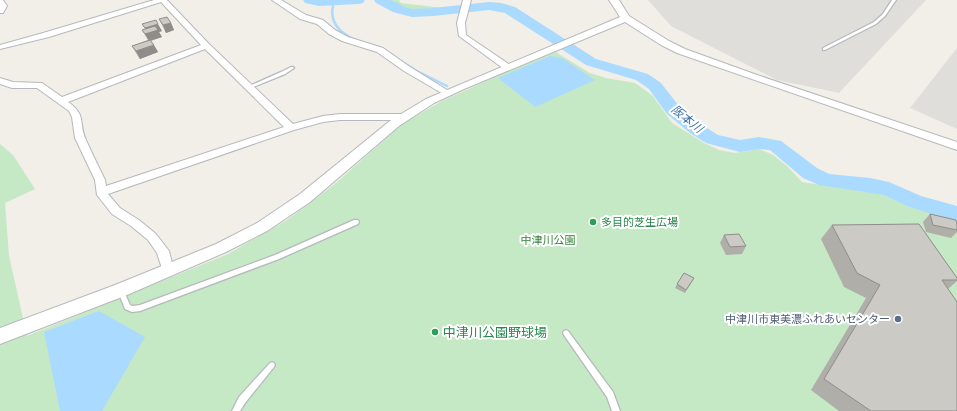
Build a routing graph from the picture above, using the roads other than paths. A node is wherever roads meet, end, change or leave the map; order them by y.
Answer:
1 (162, 0) edge
2 (276, 0) edge
3 (614, 0) edge
4 (894, 0) edge
5 (0, 2) edge
6 (466, 6) edge
7 (0, 11) edge
8 (626, 18) junction
9 (206, 46) junction
10 (0, 47) edge
11 (824, 49) dead end
12 (507, 67) junction
13 (292, 68) dead end
14 (0, 80) edge
15 (249, 87) junction
16 (448, 93) junction
17 (62, 101) junction
18 (404, 117) junction
19 (291, 128) junction
20 (957, 146) edge
21 (101, 192) junction
22 (356, 222) dead end
23 (168, 271) junction
24 (121, 290) junction
25 (566, 333) dead end
26 (0, 336) edge
27 (272, 365) dead end
28 (236, 411) edge
29 (616, 411) edge

1 - 9 street
1 - 10 street
2 - 16 street
3 - 8 street
4 - 11 lane
5 - 7 street
6 - 12 street
8 - 12 street
8 - 20 street
9 - 15 street
9 - 17 street
12 - 16 street
13 - 15 lane
14 - 17 street
15 - 19 street
16 - 18 street
17 - 21 street
18 - 19 street
18 - 23 street
19 - 21 street
21 - 23 street
22 - 24 lane
23 - 24 street
24 - 26 street
25 - 29 lane
27 - 28 lane

